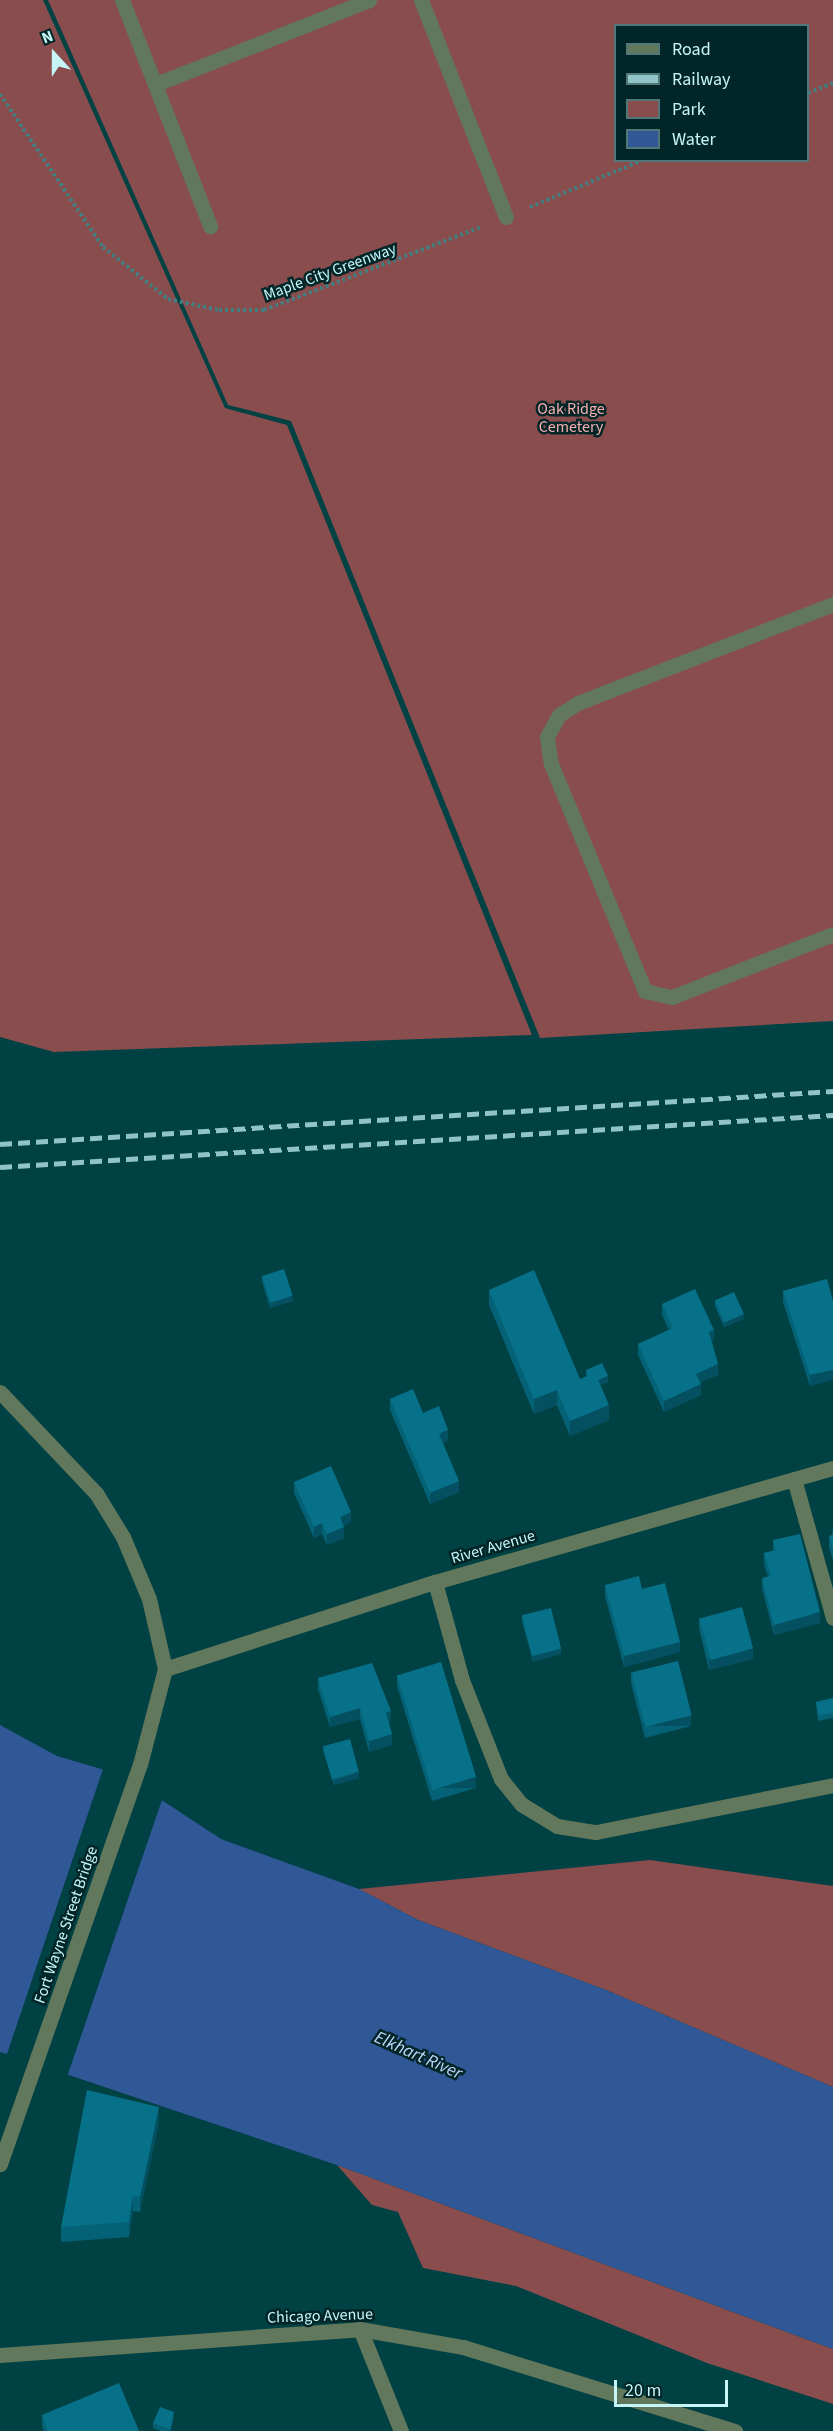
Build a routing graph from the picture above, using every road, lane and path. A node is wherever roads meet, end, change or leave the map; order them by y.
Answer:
1 (122, 0) edge
2 (369, 0) edge
3 (421, 0) edge
4 (833, 83) edge
5 (156, 84) junction
6 (809, 92) edge
7 (0, 94) edge
8 (638, 162) edge
9 (506, 217) junction
10 (210, 226) dead end
11 (833, 604) edge
12 (833, 934) edge
13 (0, 1392) edge
14 (833, 1468) edge
15 (794, 1479) junction
16 (435, 1582) junction
17 (833, 1618) edge
18 (165, 1669) junction
19 (833, 1785) edge
20 (0, 2164) edge
21 (360, 2329) junction
22 (0, 2355) edge
23 (401, 2431) edge
24 (734, 2431) edge

1 - 5 street
2 - 5 street
3 - 9 street
4 - 6 path
5 - 10 street
7 - 9 path, Maple City Greenway
8 - 9 path, Maple City Greenway
11 - 12 street
13 - 18 street
14 - 15 street, River Avenue
15 - 16 street, River Avenue
15 - 17 street
16 - 18 street, River Avenue
16 - 19 street
18 - 20 street, Fort Wayne Street Bridge
21 - 22 street, Chicago Avenue
21 - 23 street
21 - 24 street, Chicago Avenue

